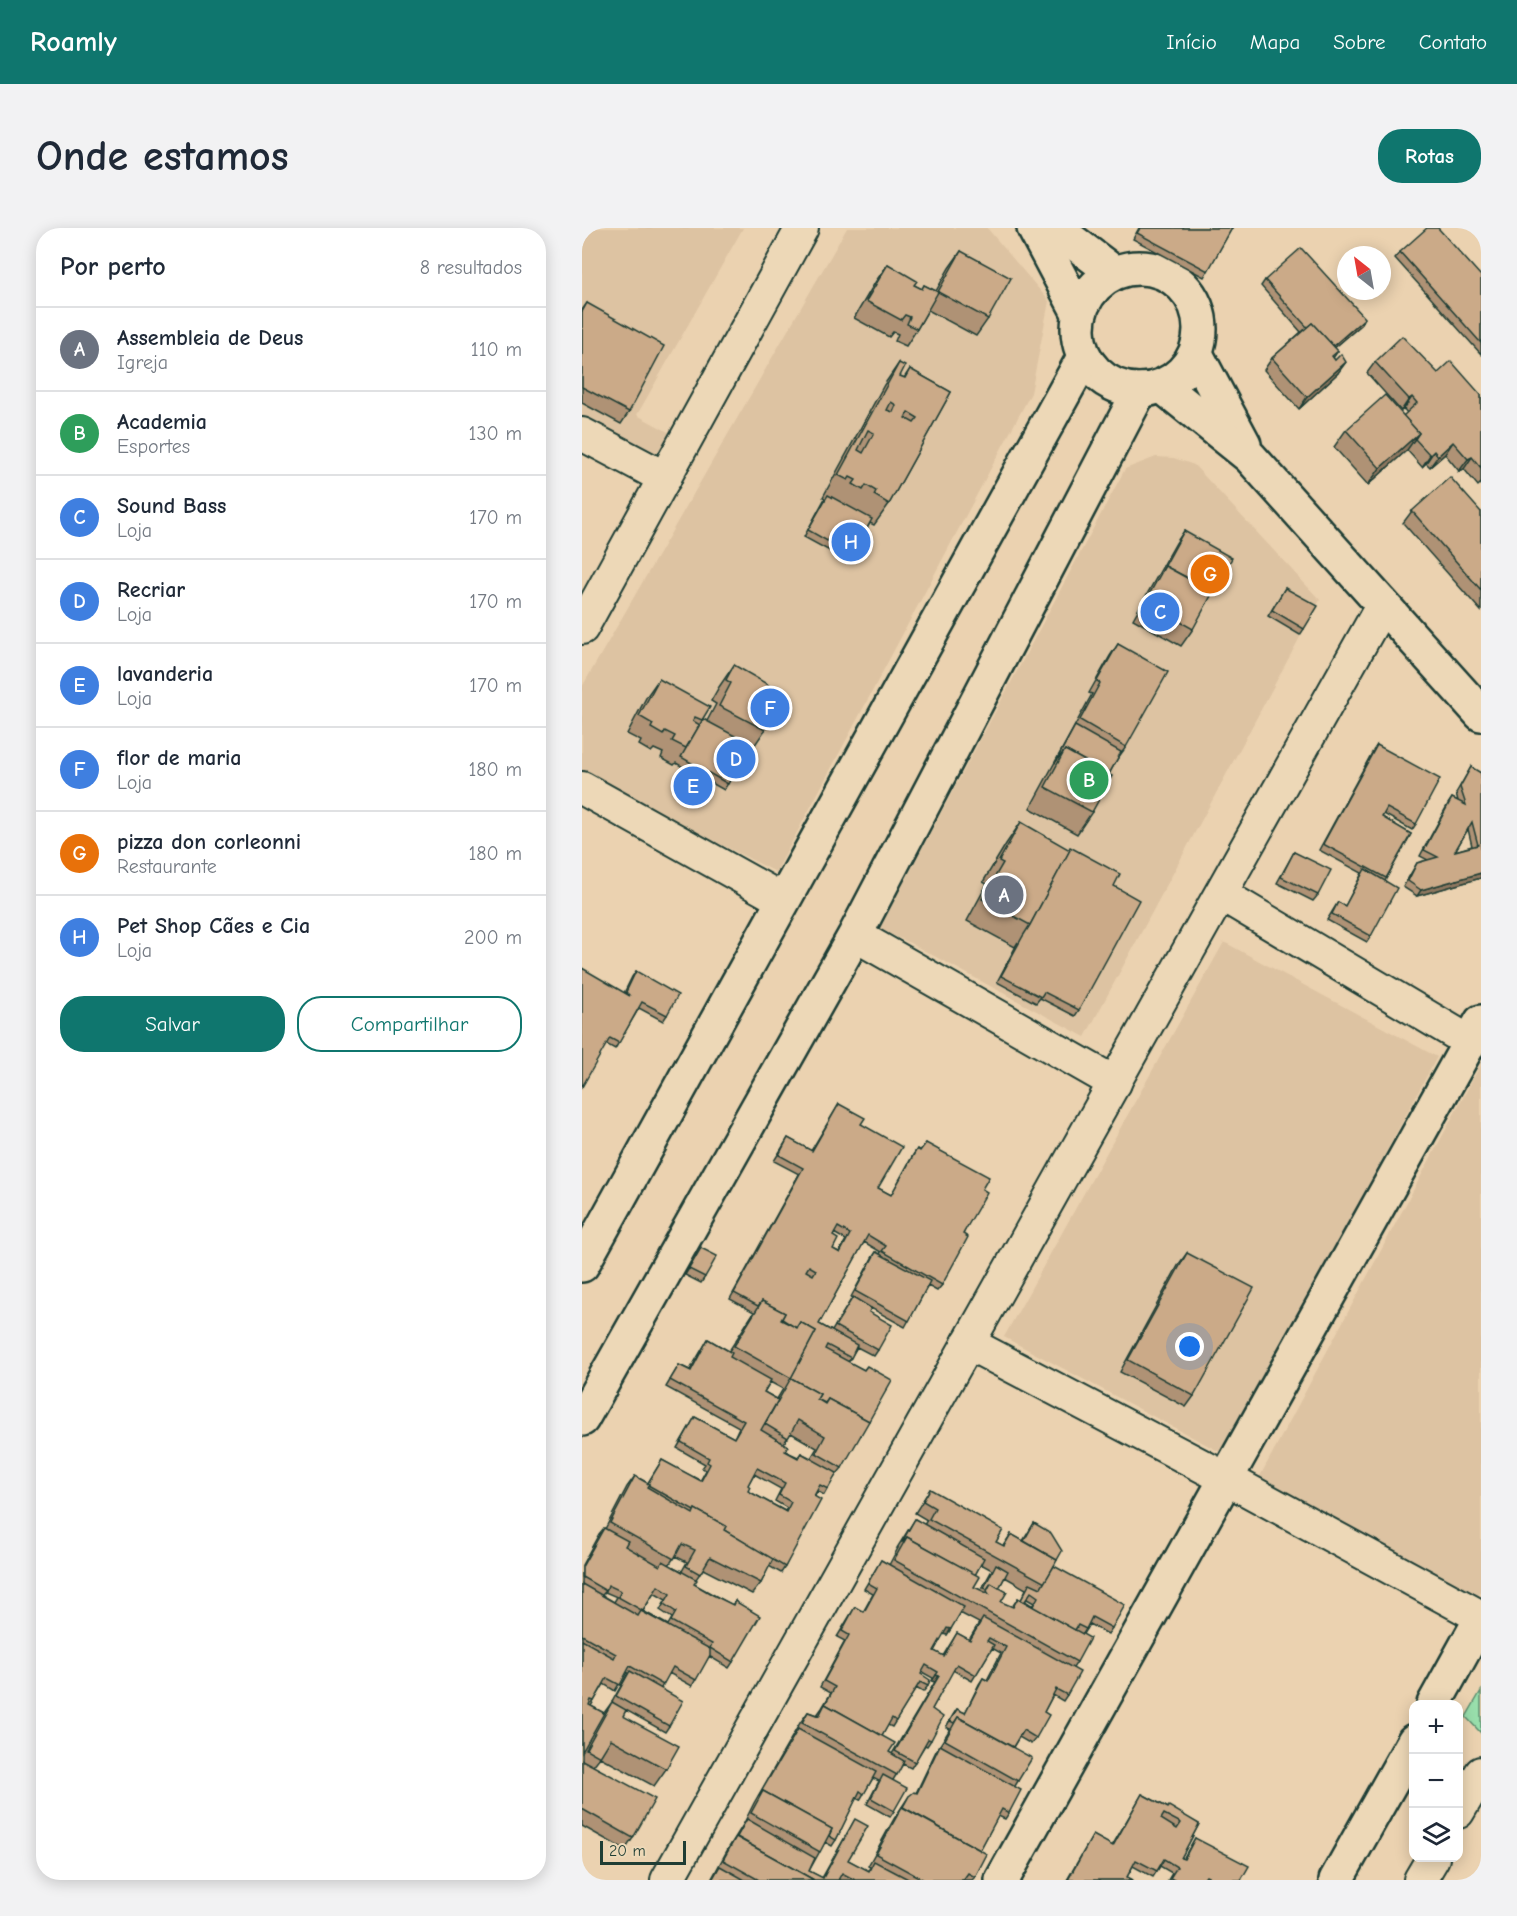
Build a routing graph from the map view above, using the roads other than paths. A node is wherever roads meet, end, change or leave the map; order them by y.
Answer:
1 (802, 228) edge
2 (1034, 228) edge
3 (1055, 228) edge
4 (1144, 238) edge
5 (1207, 264) edge
6 (1122, 270) junction
7 (1189, 292) junction
8 (1079, 313) junction
9 (1196, 354) junction
10 (1084, 357) junction
11 (1151, 388) junction
12 (582, 434) edge
13 (1250, 457) junction
14 (665, 478) junction
15 (1383, 604) junction
16 (582, 628) edge
17 (1481, 714) edge
18 (582, 788) edge
19 (1221, 894) junction
20 (783, 900) junction
21 (855, 935) junction
22 (1475, 1032) edge
23 (1114, 1083) junction
24 (582, 1265) edge
25 (968, 1343) junction
26 (587, 1400) edge
27 (1227, 1479) junction
28 (1481, 1618) edge
29 (1436, 1700) edge
30 (1409, 1748) edge
31 (1481, 1773) edge
32 (1460, 1808) edge
33 (1429, 1862) edge
34 (667, 1880) edge
35 (1002, 1880) edge
36 (1336, 1880) edge
37 (1420, 1880) edge

1 - 14 street
2 - 8 street
3 - 6 street
4 - 6 street
5 - 7 street
6 - 7 street
6 - 8 street
7 - 9 street
8 - 10 street
9 - 11 street
9 - 13 street
10 - 11 street
10 - 20 street
11 - 13 street
11 - 21 street
12 - 14 street
13 - 15 street
14 - 16 street
15 - 17 street
15 - 19 street
18 - 20 street
19 - 22 street
19 - 23 street
20 - 24 street
21 - 23 street
21 - 26 street
22 - 27 street
23 - 25 street
25 - 27 street
25 - 34 street
27 - 28 street
27 - 35 street
28 - 29 street
30 - 36 street
31 - 32 street
33 - 37 street

